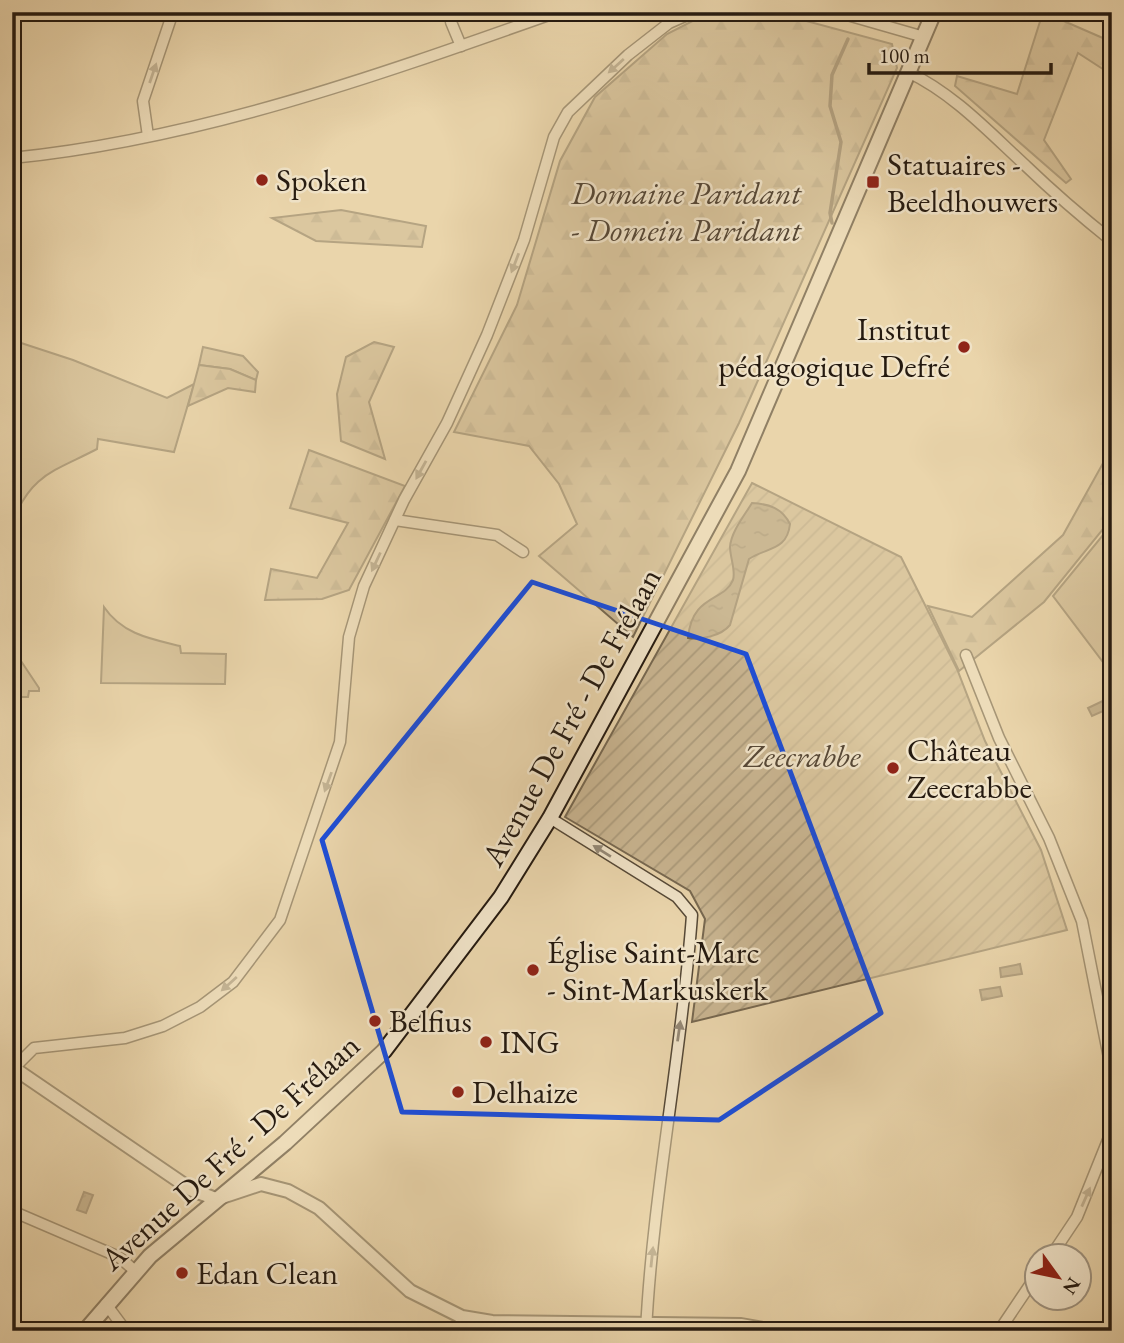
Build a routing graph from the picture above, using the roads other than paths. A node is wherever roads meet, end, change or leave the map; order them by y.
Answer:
1 (173, 12) edge
2 (454, 12) edge
3 (557, 12) edge
4 (672, 12) edge
5 (694, 12) edge
6 (837, 12) edge
7 (934, 12) edge
8 (669, 23) junction
9 (924, 37) junction
10 (461, 46) junction
11 (908, 72) junction
12 (148, 136) junction
13 (12, 158) edge
14 (1112, 241) edge
15 (395, 520) junction
16 (523, 552) dead end
17 (966, 655) dead end
18 (550, 818) junction
19 (13, 1068) edge
20 (1112, 1073) edge
21 (1112, 1105) edge
22 (1112, 1111) edge
23 (1112, 1130) edge
24 (216, 1199) junction
25 (12, 1211) edge
26 (1060, 1242) edge
27 (134, 1270) junction
28 (1023, 1296) edge
29 (106, 1304) junction
30 (463, 1317) junction
31 (646, 1328) edge
32 (85, 1331) edge
33 (126, 1331) edge
34 (458, 1331) edge
35 (774, 1331) edge
36 (999, 1331) edge

12 -> 1 street
2 - 10 street
3 - 10 street
4 - 8 street
5 - 8 street
6 - 9 street
7 - 9 main road, Avenue De Fré - De Frélaan
8 -> 15 street
9 - 11 main road, Avenue De Fré - De Frélaan
10 - 12 street
11 - 14 street
11 - 18 main road, Avenue De Fré - De Frélaan
12 - 13 street
15 - 16 street
15 -> 19 street
17 - 20 street
18 - 24 main road, Avenue De Fré - De Frélaan
31 -> 18 street
19 - 24 street
21 - 22 street
26 -> 23 street
24 - 27 main road, Avenue De Fré - De Frélaan
24 - 30 street
25 - 27 street
27 - 29 main road, Avenue De Fré - De Frélaan
28 - 36 street
29 - 32 main road, Avenue De Fré - De Frélaan
29 - 33 street
30 - 31 street
30 - 34 street
31 - 35 street

